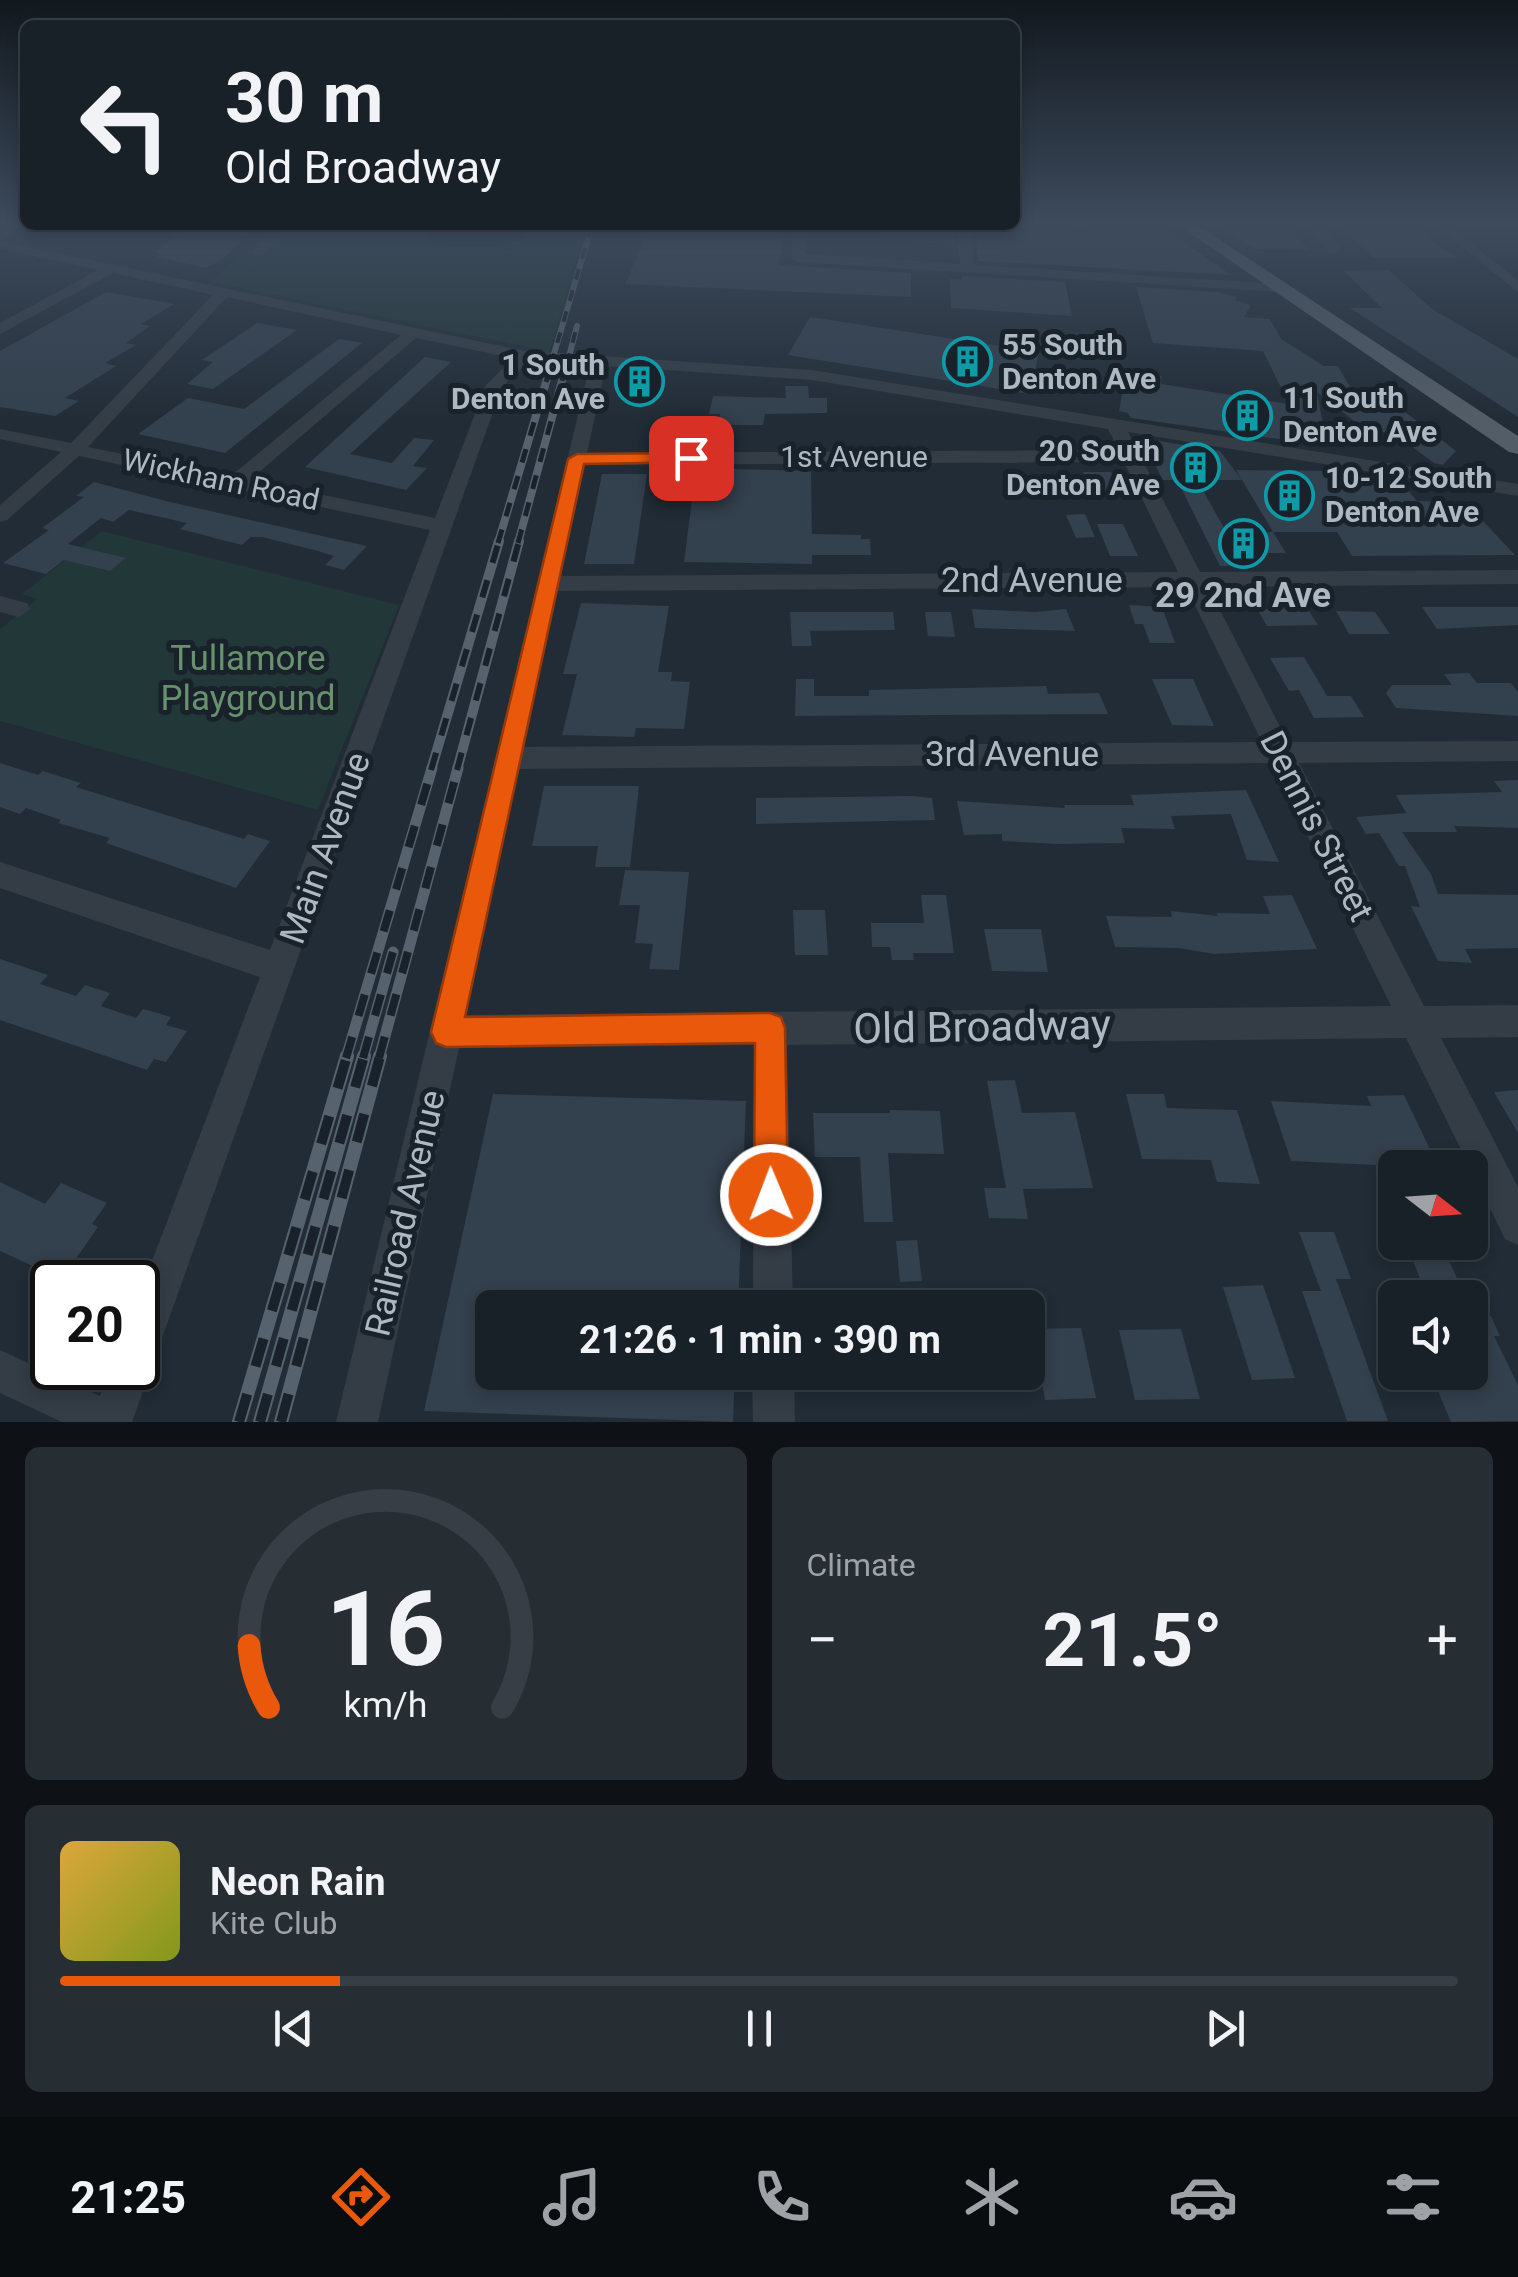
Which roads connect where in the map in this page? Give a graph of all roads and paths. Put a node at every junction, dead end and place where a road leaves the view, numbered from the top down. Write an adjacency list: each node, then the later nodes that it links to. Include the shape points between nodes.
1 (75, 288): 5 (street)
2 (206, 288): 4 (street)
3 (1281, 288): 11 (main road)
4 (224, 292): 6 (street); 12 (street)
5 (0, 329)
6 (415, 331): 7 (street); 15 (street)
7 (525, 356): 8 (street); 18 (street, Main Avenue, via 494,385)
8 (600, 360): 9 (street, via 796,374); 14 (street, Railroad Avenue)
9 (1116, 426): 13 (street, Dennis Street); 16 (street)
10 (0, 434): 12 (street, Wickham Road)
11 (1518, 447)
12 (75, 450): 15 (street, Wickham Road); 17 (street)
13 (1131, 456): 14 (street, 1st Avenue); 20 (street, Dennis Street)
14 (577, 459): 21 (street, Railroad Avenue)
15 (234, 484): 18 (street, Wickham Road)
16 (1518, 490)
17 (0, 516)
18 (443, 526): 26 (street, Main Avenue)
19 (1518, 577): 20 (street, 2nd Avenue)
20 (1193, 579): 21 (street, 2nd Avenue); 23 (street, Dennis Street)
21 (546, 584): 24 (street, Railroad Avenue)
22 (1518, 750): 23 (street, 3rd Avenue)
23 (1280, 752): 24 (street, 3rd Avenue); 28 (street, Dennis Street)
24 (506, 758): 30 (street, Railroad Avenue)
25 (0, 874): 26 (street)
26 (280, 969): 33 (street, Main Avenue)
27 (1518, 1021): 28 (street, Old Broadway)
28 (1415, 1022): 29 (street, Old Broadway); 31 (street, Dennis Street)
29 (770, 1028): 30 (street, Old Broadway); 32 (street)
30 (446, 1032): 38 (street, Railroad Avenue)
31 (1518, 1226)
32 (773, 1290)
33 (160, 1291)
34 (0, 1371): 37 (street)
35 (122, 1390): 37 (street)
36 (774, 1390): 39 (street)
37 (109, 1422)
38 (357, 1422)
39 (774, 1422)

